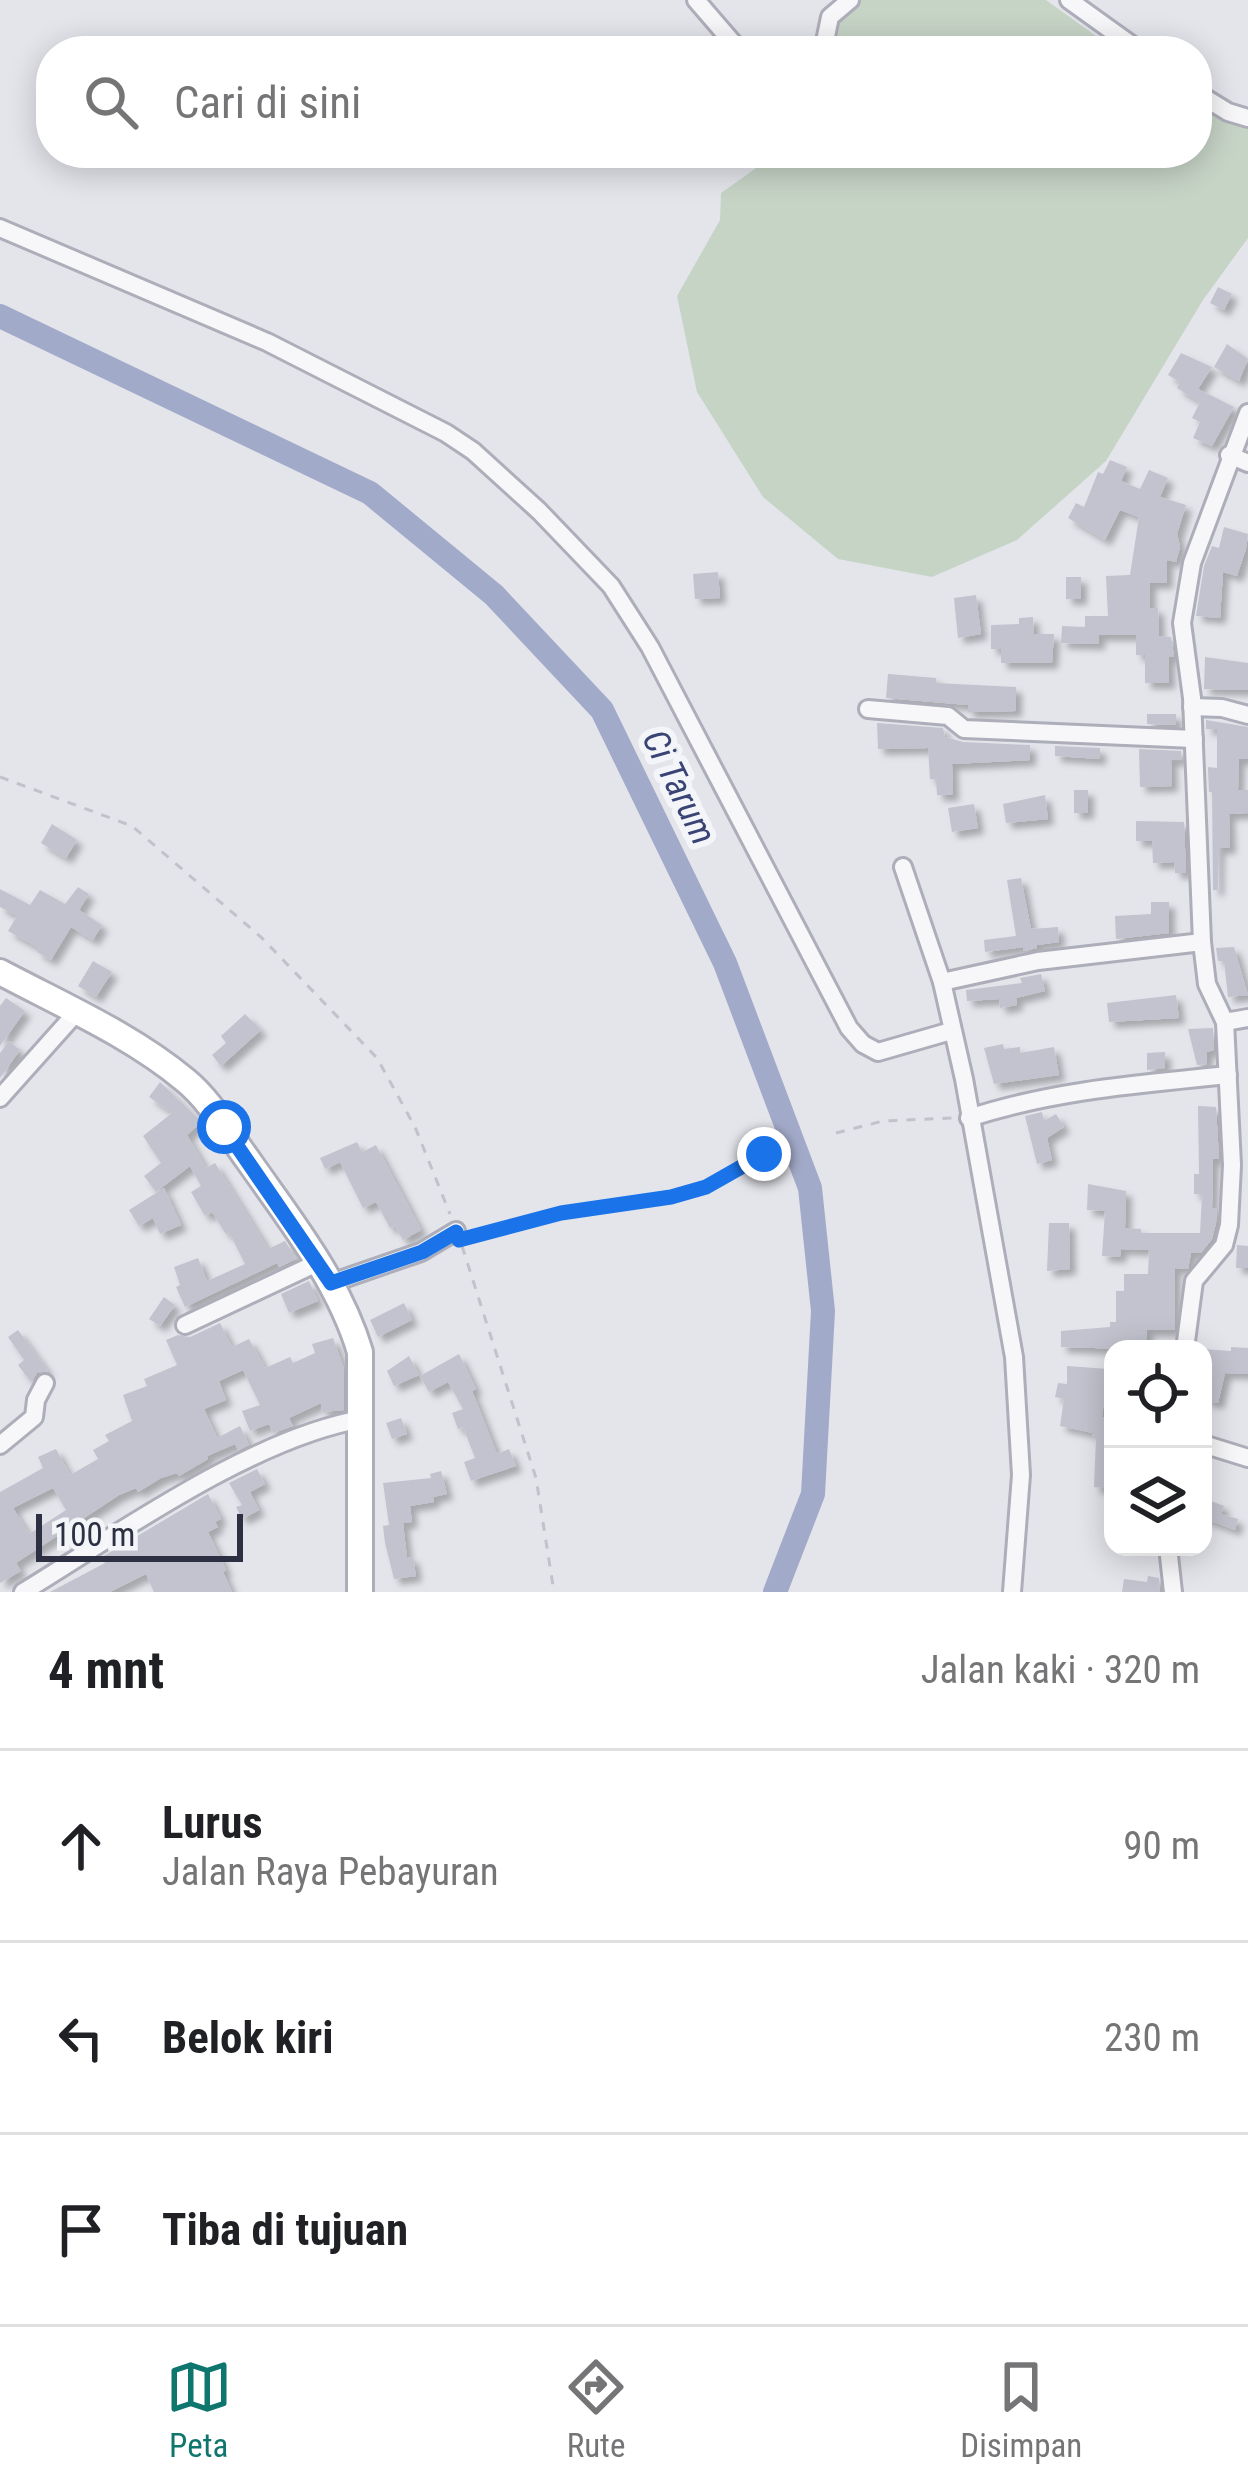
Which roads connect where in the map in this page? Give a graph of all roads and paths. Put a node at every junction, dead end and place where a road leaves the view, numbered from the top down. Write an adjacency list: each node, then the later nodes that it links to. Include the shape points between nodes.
1 (696, 0): 4 (street)
2 (850, 0): 5 (street, via 830,17)
3 (1069, 0): 6 (street)
4 (727, 36)
5 (826, 36)
6 (1119, 36)
7 (1212, 102): 8 (street)
8 (1248, 118)
9 (0, 228): 25 (street, via 267,342 473,452 610,586 650,647 849,1028 878,1052)
10 (1248, 413): 11 (street)
11 (1229, 455): 12 (street); 13 (street, via 1184,595)
12 (1248, 463)
13 (1192, 707): 15 (street); 16 (street)
14 (868, 709): 16 (street, via 948,716 964,729)
15 (1248, 716)
16 (1194, 739): 19 (street)
17 (0, 776): 31 (path, via 132,826 262,938 377,1058 436,1172)
18 (903, 867): 21 (street)
19 (1202, 942): 21 (street, via 1038,961); 24 (street, via 1207,984)
20 (0, 972): 22 (main road)
21 (942, 982): 25 (street)
22 (76, 1013): 27 (street); 32 (main road, via 202,1097)
23 (1248, 1018): 24 (street)
24 (1225, 1022): 26 (street)
25 (951, 1031): 28 (street)
26 (1228, 1075): 28 (street, via 1088,1089); 34 (street, via 1229,1225 1224,1245 1194,1282)
27 (0, 1098)
28 (969, 1118): 29 (path, via 883,1121); 44 (street, via 1017,1385 1021,1488)
29 (836, 1133)
30 (764, 1154): 43 (path, via 671,1197 561,1213 459,1240 536,1478)
31 (456, 1232): 32 (street, via 422,1252)
32 (324, 1273): 33 (street); 36 (main road, via 360,1352)
33 (185, 1324)
34 (1186, 1340)
35 (45, 1383): 37 (street, via 34,1418)
36 (362, 1419): 41 (street, via 280,1444); 42 (main road)
37 (0, 1445)
38 (1212, 1447): 39 (street)
39 (1248, 1458)
40 (1169, 1556): 45 (street)
41 (22, 1592)
42 (360, 1592)
43 (554, 1592)
44 (1012, 1592)
45 (1173, 1592)

